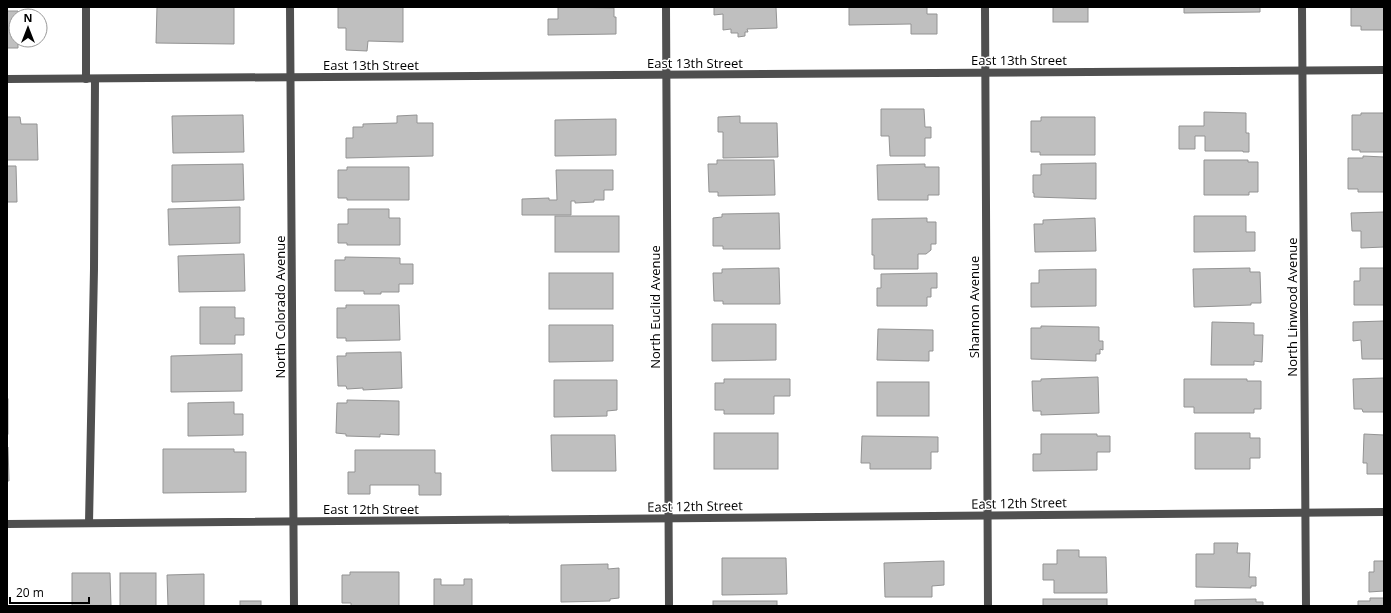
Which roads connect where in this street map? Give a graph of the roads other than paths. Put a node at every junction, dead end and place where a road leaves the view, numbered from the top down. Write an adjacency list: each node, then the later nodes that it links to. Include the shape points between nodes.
1 (86, 7): 12 (street)
2 (290, 7): 10 (street, North Colorado Avenue)
3 (666, 7): 9 (street, North Euclid Avenue)
4 (984, 7): 8 (street, Shannon Avenue)
5 (1302, 7): 6 (street, North Linwood Avenue)
6 (1303, 70): 7 (street, East 13th Street); 8 (street, East 13th Street); 15 (street, North Linwood Avenue)
7 (1384, 70)
8 (985, 72): 9 (street, East 13th Street); 16 (street, Shannon Avenue)
9 (666, 75): 10 (street, East 13th Street); 17 (street, North Euclid Avenue)
10 (291, 77): 13 (street, East 13th Street); 18 (street, North Colorado Avenue)
11 (7, 79): 12 (street, East 13th Street)
12 (86, 79): 13 (street, East 13th Street)
13 (95, 79): 19 (street)
14 (1384, 512): 15 (street, East 12th Street)
15 (1305, 513): 16 (street, East 12th Street); 24 (street, North Linwood Avenue)
16 (988, 516): 17 (street, East 12th Street); 23 (street, Shannon Avenue)
17 (669, 518): 18 (street, East 12th Street); 22 (street, North Euclid Avenue)
18 (293, 522): 19 (street, East 12th Street); 21 (street, North Colorado Avenue)
19 (89, 523): 20 (street, East 12th Street)
20 (7, 524)
21 (294, 606)
22 (669, 606)
23 (988, 606)
24 (1306, 606)

